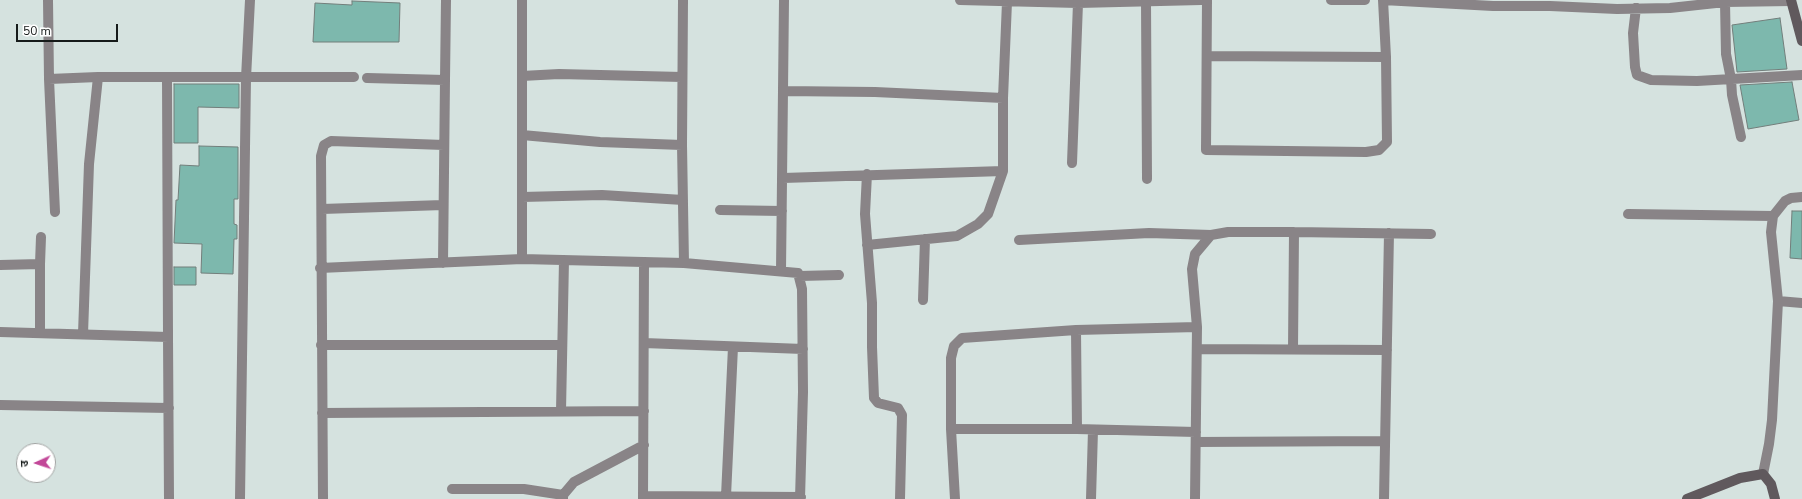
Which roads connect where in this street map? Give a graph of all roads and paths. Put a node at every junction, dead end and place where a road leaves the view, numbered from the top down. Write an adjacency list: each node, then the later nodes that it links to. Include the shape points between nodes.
1 (48, 0): 32 (street)
2 (250, 0): 30 (street)
3 (446, 0): 34 (street)
4 (522, 0): 25 (street)
5 (684, 0): 29 (street)
6 (784, 0): 35 (street)
7 (960, 0): 17 (street)
8 (1201, 0): 15 (street)
9 (1207, 0): 22 (street)
10 (1332, 0): 11 (street)
11 (1365, 0)
12 (1383, 0): 20 (street, via 1493,6); 23 (street)
13 (1037, 1): 17 (street); 19 (street)
14 (1124, 1): 15 (street); 19 (street)
15 (1146, 1): 45 (street)
16 (1791, 1): 18 (street); 21 (street)
17 (1007, 2): 36 (street)
18 (1725, 2): 20 (street, via 1670,8); 33 (street, via 1726,54)
19 (1078, 3): 41 (street)
20 (1636, 8): 33 (street, via 1633,33 1637,75 1651,80)
21 (1802, 41)
22 (1207, 56): 23 (street); 23 (street, via 1206,150 1366,152 1379,150 1387,142)
23 (1386, 57)
24 (1802, 75): 33 (street)
25 (522, 76): 29 (street, via 559,74); 37 (street)
26 (98, 77): 27 (street); 32 (street); 82 (street, via 89,164)
27 (167, 77): 30 (street); 83 (street)
28 (354, 77): 30 (street)
29 (682, 77): 40 (street)
30 (246, 78): 110 (street)
31 (367, 78): 34 (street)
32 (49, 79): 53 (street)
33 (1731, 79): 38 (street)
34 (445, 80): 39 (street)
35 (783, 91): 36 (street); 44 (street)
36 (1003, 98): 42 (street)
37 (522, 135): 40 (street, via 600,142); 46 (street)
38 (1740, 137)
39 (444, 145): 49 (street); 50 (street, via 331,141 324,145 321,156)
40 (682, 145): 48 (street)
41 (1072, 163)
42 (1003, 171): 43 (street); 61 (street, via 988,214 978,224 957,236)
43 (867, 174): 44 (street); 63 (street)
44 (783, 178): 52 (street)
45 (1147, 179)
46 (522, 197): 48 (street, via 602,195); 64 (street)
47 (1802, 197): 55 (street, via 1785,200)
48 (683, 200): 68 (street)
49 (444, 205): 50 (street); 67 (street)
50 (322, 209): 71 (street)
51 (720, 210): 52 (street)
52 (782, 211): 72 (street)
53 (55, 212)
54 (1628, 214): 55 (street)
55 (1773, 216): 76 (street, via 1771,232)
56 (1294, 232): 57 (street); 59 (street, via 1228,232); 90 (street)
57 (1389, 233): 58 (street); 91 (street)
58 (1431, 234)
59 (1211, 235): 62 (street, via 1150,233); 78 (street, via 1195,254 1192,269)
60 (41, 237): 69 (street)
61 (925, 239): 63 (street); 75 (street)
62 (1019, 240)
63 (867, 245): 112 (street, via 872,303 874,398 878,403 898,408 902,415)
64 (522, 260): 65 (street); 67 (street)
65 (564, 260): 66 (street); 85 (street)
66 (644, 262): 68 (street); 84 (street)
67 (443, 263): 71 (street)
68 (684, 263): 72 (street)
69 (40, 264): 70 (street); 81 (street)
70 (0, 265)
71 (320, 268): 86 (street)
72 (781, 271): 74 (street, via 796,272)
73 (839, 275): 74 (street)
74 (800, 276): 88 (street)
75 (923, 300)
76 (1778, 301): 77 (street); 103 (street, via 1772,420)
77 (1802, 303)
78 (1197, 327): 79 (street); 89 (street)
79 (1076, 330): 97 (street, via 962,338 954,346 951,358); 98 (street)
80 (0, 332): 81 (street)
81 (40, 332): 82 (street)
82 (83, 334): 83 (street)
83 (168, 337): 93 (street)
84 (644, 343): 87 (street); 95 (street)
85 (562, 345): 86 (street); 94 (street)
86 (321, 346): 96 (street)
87 (733, 347): 88 (street); 105 (street)
88 (802, 349): 108 (street)
89 (1197, 349): 90 (street); 100 (street)
90 (1293, 349): 91 (street)
91 (1387, 350): 101 (street)
92 (0, 405): 93 (street)
93 (169, 408): 109 (street)
94 (561, 411): 95 (street); 96 (street)
95 (644, 411): 102 (street)
96 (322, 413): 111 (street)
97 (951, 429): 98 (street); 113 (street)
98 (1076, 429): 99 (street)
99 (1093, 430): 100 (street); 114 (street)
100 (1196, 437): 101 (street); 115 (street)
101 (1385, 441): 116 (street)
102 (644, 445): 106 (street, via 574,482); 107 (street)
103 (1763, 474): 117 (street, via 1740,478); 118 (street)
104 (452, 489): 106 (street, via 524,489)
105 (726, 496): 107 (street); 108 (street)
106 (563, 497)
107 (643, 498)
108 (800, 498)
109 (169, 499)
110 (240, 499)
111 (323, 499)
112 (900, 499)
113 (955, 499)
114 (1091, 499)
115 (1195, 499)
116 (1384, 499)
117 (1687, 499)
118 (1775, 499)

